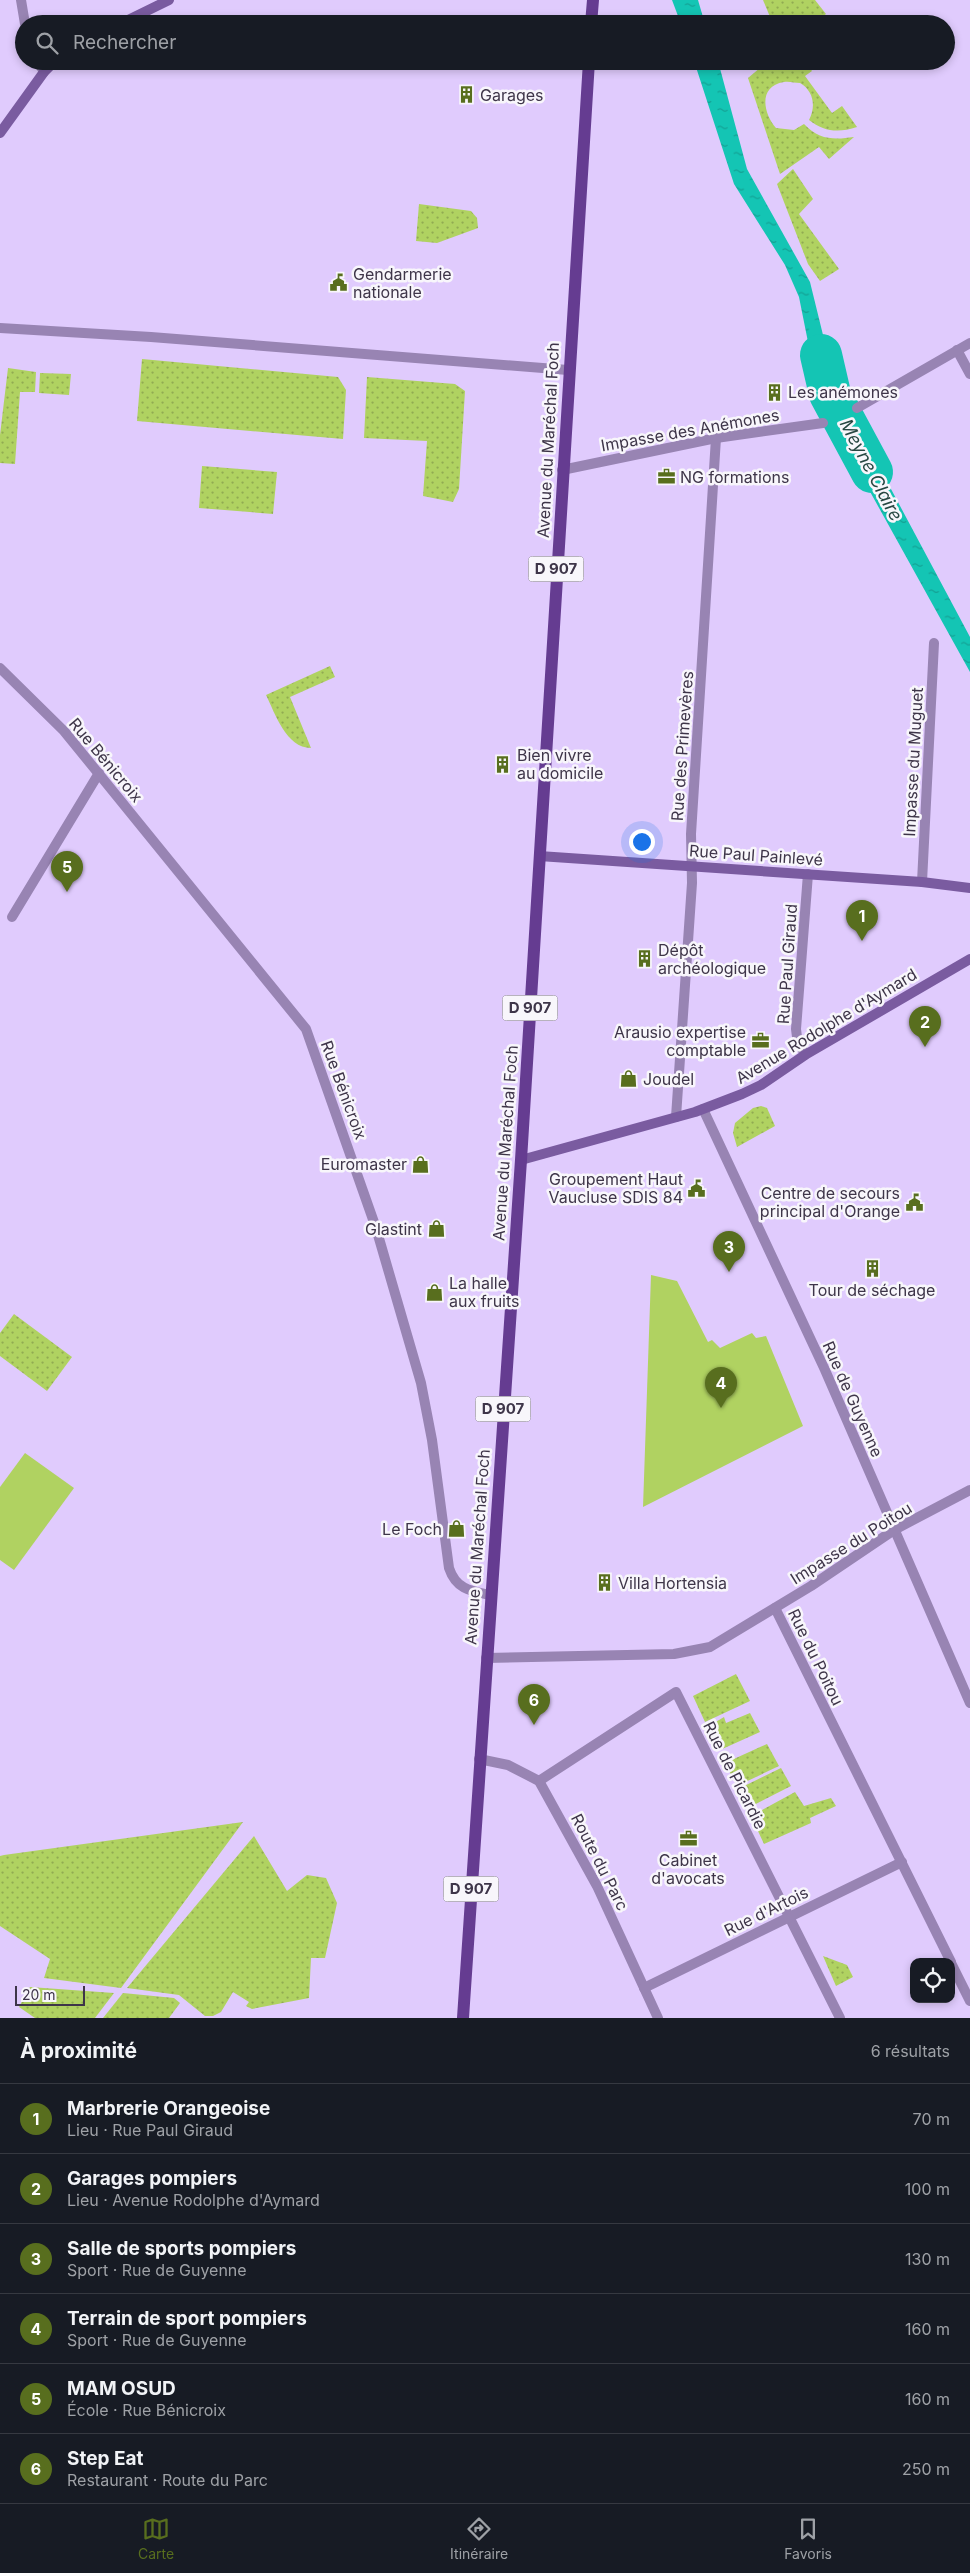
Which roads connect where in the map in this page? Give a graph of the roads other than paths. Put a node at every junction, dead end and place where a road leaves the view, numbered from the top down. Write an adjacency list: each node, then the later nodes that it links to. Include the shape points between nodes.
1 (21, 0): 4 (street)
2 (169, 0): 5 (street)
3 (593, 0): 6 (main road)
4 (24, 15)
5 (138, 15)
6 (592, 15)
7 (587, 70): 13 (main road, Avenue du Maréchal Foch / D 907)
8 (44, 72): 9 (street)
9 (0, 133)
10 (0, 328): 13 (street)
11 (970, 343): 12 (street)
12 (957, 350): 14 (street); 15 (street)
13 (568, 370): 18 (main road, Avenue du Maréchal Foch / D 907)
14 (970, 374)
15 (857, 408)
16 (823, 423): 17 (street, Impasse des Anémones)
17 (716, 438): 18 (street, Impasse des Anémones); 23 (street, Rue des Primevères, via 691,834)
18 (562, 470): 22 (main road, Avenue du Maréchal Foch / D 907)
19 (934, 643): 25 (street, Impasse du Muguet)
20 (0, 668): 21 (street, Rue Bénicroix, via 64,731)
21 (99, 774): 27 (street); 35 (street, Rue Bénicroix, via 306,1029 376,1228 421,1383 432,1440 448,1568 462,1589)
22 (539, 856): 23 (street, Rue Paul Painlevé); 32 (main road, Avenue du Maréchal Foch / D 907)
23 (692, 866): 24 (street, Rue Paul Painlevé); 31 (street, Rue des Primevères)
24 (808, 874): 25 (street, Rue Paul Painlevé); 29 (street, Rue Paul Giraud, via 796,1029)
25 (922, 882): 26 (street, Rue Paul Painlevé)
26 (970, 888)
27 (12, 917)
28 (970, 959): 29 (street, Avenue Rodolphe d'Aymard)
29 (805, 1055): 30 (street, Avenue Rodolphe d'Aymard, via 761,1085)
30 (704, 1109): 31 (street, Avenue Rodolphe d'Aymard); 34 (street, Rue de Guyenne, via 825,1370)
31 (676, 1117): 32 (street, Avenue Rodolphe d'Aymard)
32 (521, 1160): 35 (main road, Avenue du Maréchal Foch / D 907)
33 (970, 1490): 34 (street, Impasse du Poitou)
34 (894, 1530): 36 (street, Impasse du Poitou); 38 (street, Rue de Guyenne)
35 (490, 1595): 37 (main road, Avenue du Maréchal Foch / D 907)
36 (775, 1608): 37 (street, Rue du Poitou, via 710,1647 674,1654); 41 (street, Rue du Poitou)
37 (486, 1658): 39 (main road, Avenue du Maréchal Foch / D 907)
38 (970, 1703)
39 (479, 1759): 40 (street, via 508,1765); 47 (main road, Avenue du Maréchal Foch / D 907)
40 (539, 1781): 42 (street, Rue de Picardie, via 676,1692); 45 (street, Route du Parc, via 598,1886)
41 (902, 1862): 42 (street, Rue d'Artois); 43 (street, Rue du Poitou)
42 (790, 1916): 45 (street, Rue d'Artois); 49 (street, Rue de Picardie)
43 (949, 1958)
44 (955, 1970): 46 (street, Rue du Poitou)
45 (644, 1988): 48 (street, Route du Parc)
46 (970, 2001)
47 (463, 2018)
48 (658, 2018)
49 (840, 2018)

